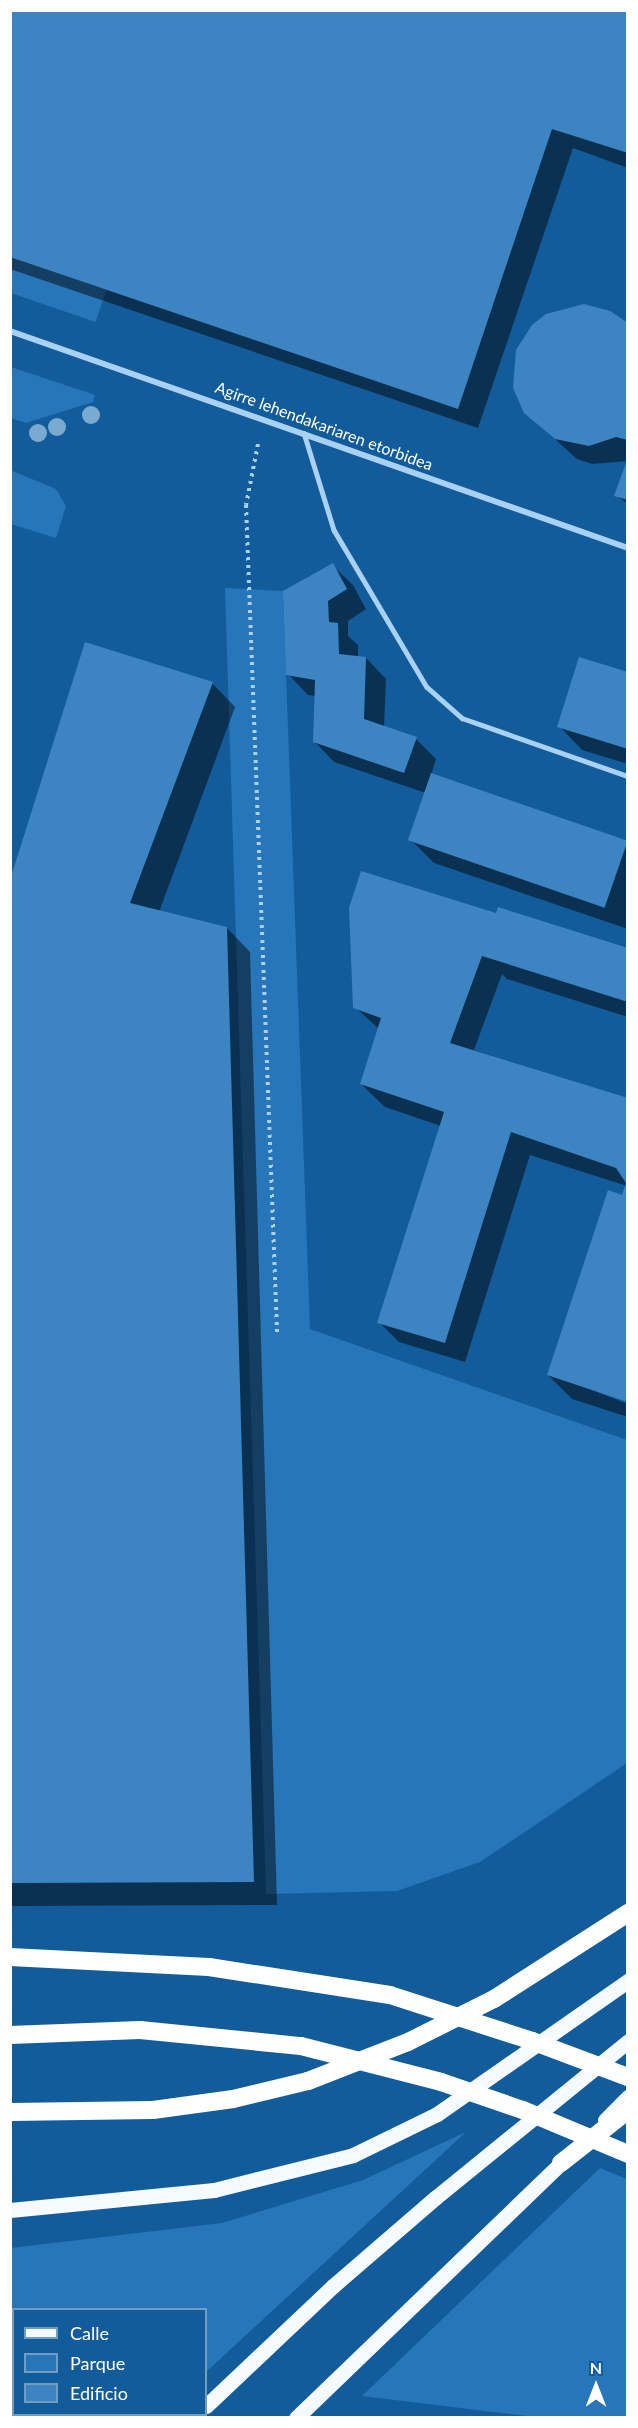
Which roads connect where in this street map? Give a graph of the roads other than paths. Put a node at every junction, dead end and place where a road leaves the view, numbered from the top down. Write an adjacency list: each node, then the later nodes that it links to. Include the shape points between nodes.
1 (10, 331): 2 (street, Agirre lehendakariaren etorbidea)
2 (304, 433): 3 (street, Agirre lehendakariaren etorbidea); 4 (lane, via 334,530 427,687 462,718)
3 (627, 548)
4 (627, 776)
5 (627, 1913): 13 (highway, via 494,1999 408,2042 308,2081 233,2099 153,2110)
6 (10, 1957): 10 (highway, bridge, via 209,1967 390,1995)
7 (627, 1981): 16 (main road, via 437,2114 353,2155 214,2190)
8 (10, 2035): 14 (highway, bridge, via 140,2030 301,2046 441,2082 523,2110)
9 (627, 2041): 17 (main road, via 400,2227)
10 (627, 2077)
11 (627, 2097): 15 (main road)
12 (627, 2110): 15 (highway)
13 (10, 2112)
14 (627, 2154)
15 (561, 2163): 20 (main road)
16 (10, 2210)
17 (207, 2405)
18 (66, 2416): 19 (highway)
19 (86, 2418)
20 (296, 2418)

